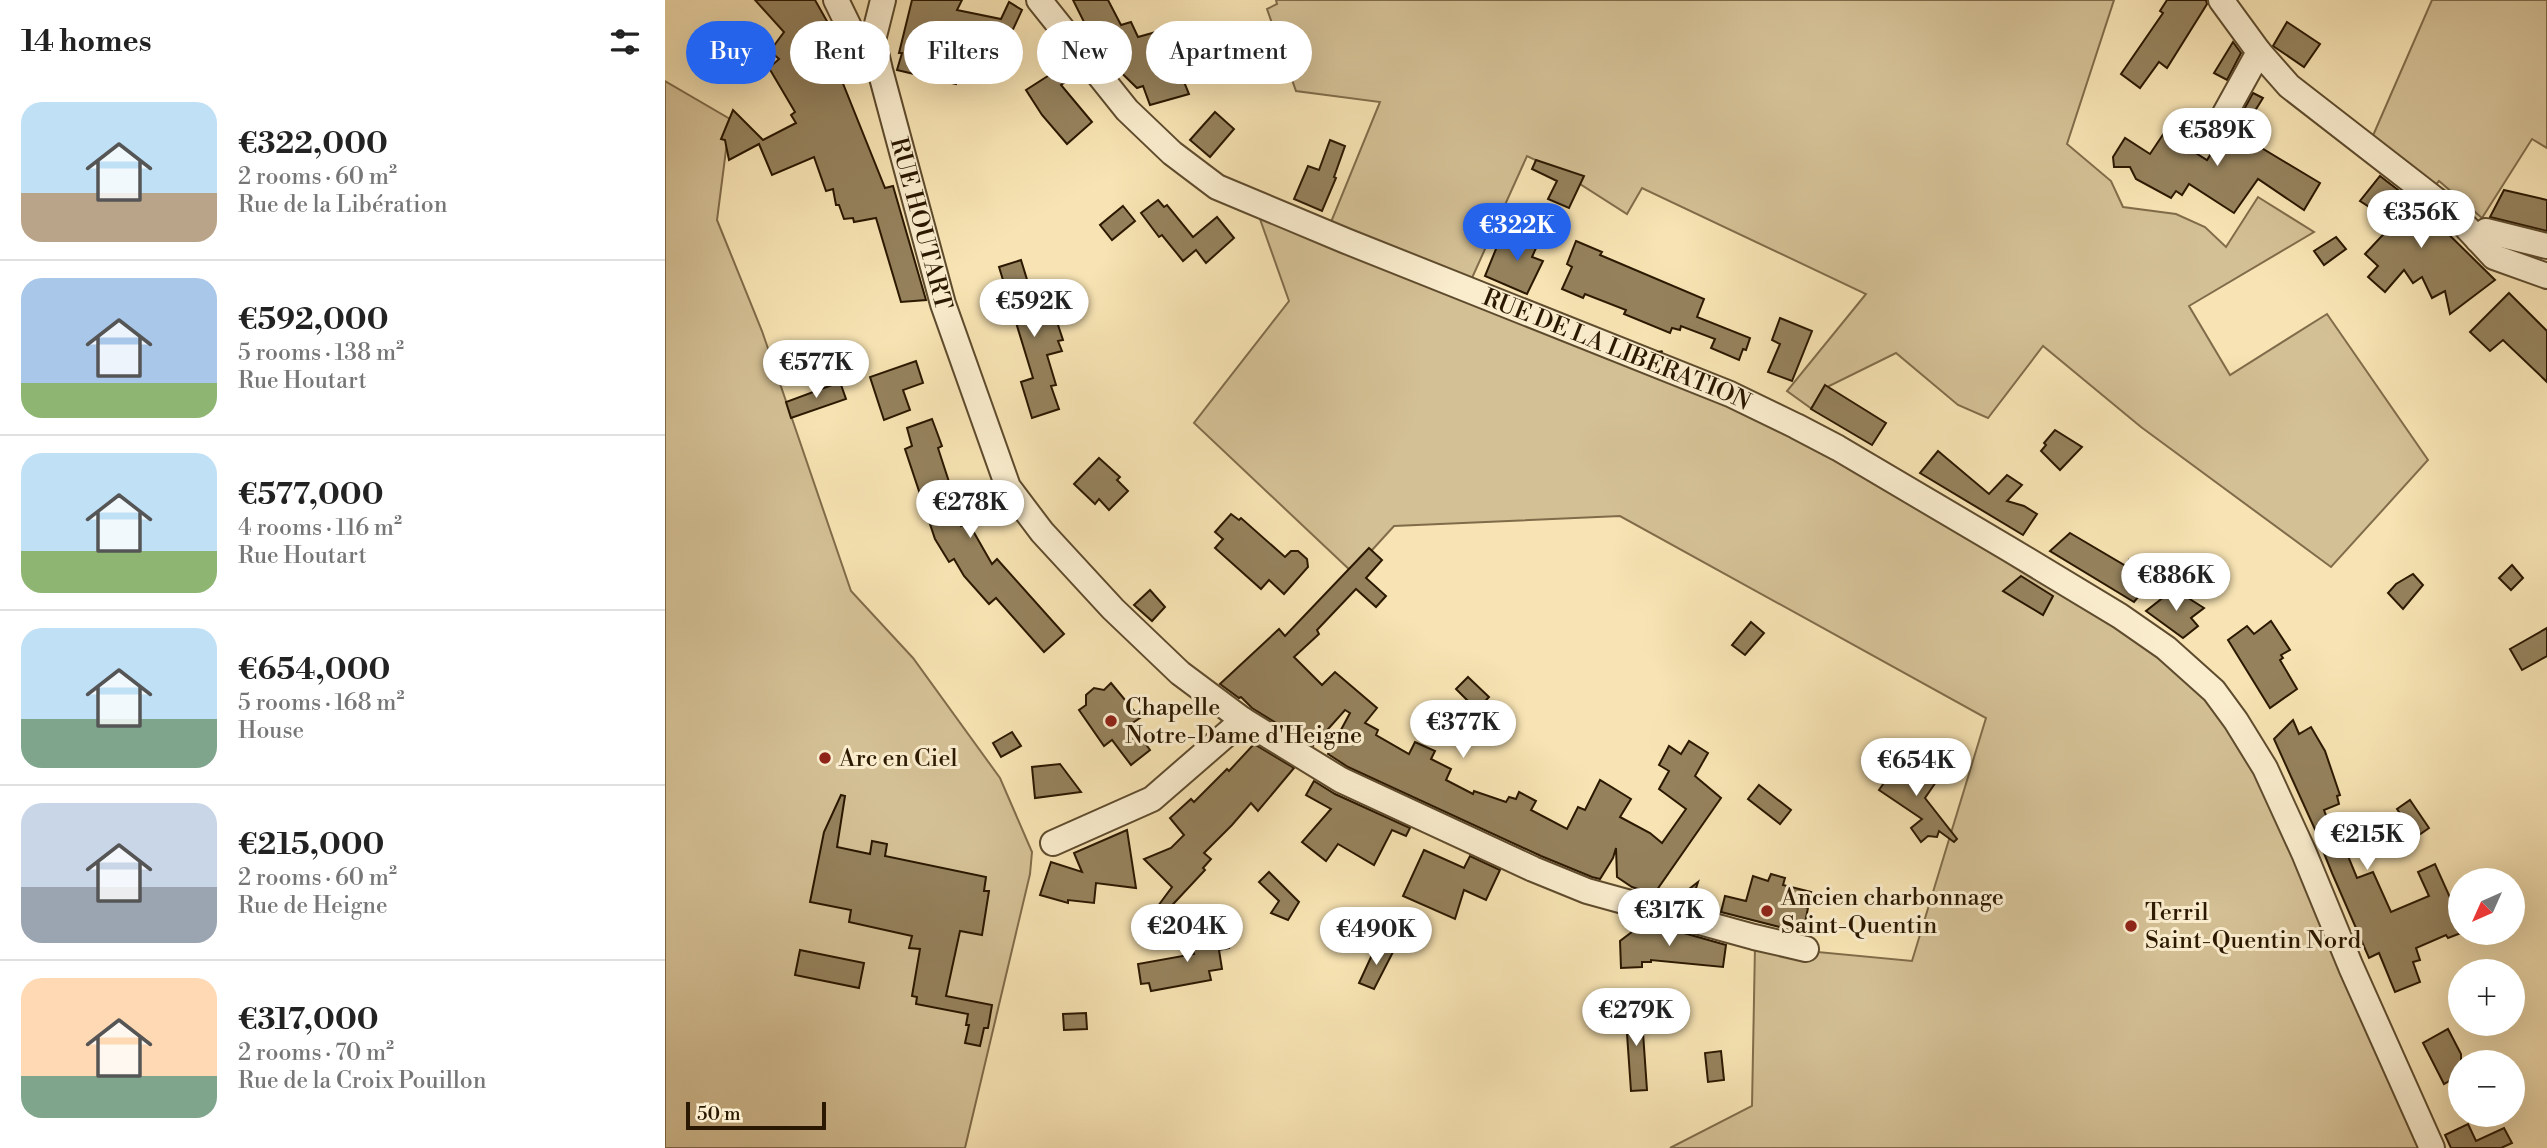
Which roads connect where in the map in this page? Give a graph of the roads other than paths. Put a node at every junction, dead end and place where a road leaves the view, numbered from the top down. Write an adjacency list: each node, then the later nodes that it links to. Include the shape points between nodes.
1 (836, 0): 5 (street)
2 (883, 0): 6 (street, RUE HOUTART)
3 (1039, 0): 16 (street, RUE DE LA LIBÉRATION, via 1127,110 1217,187 1730,394 1796,426 2120,616 2166,648 2214,691 2265,768)
4 (2221, 0): 7 (street)
5 (846, 21)
6 (878, 21)
7 (2259, 52): 9 (street); 10 (street, via 2289,86 2454,214)
8 (884, 84): 13 (street, RUE HOUTART, via 943,304 1008,487 1042,532 1113,609 1180,673)
9 (2212, 137)
10 (2478, 240): 11 (street, via 2486,231); 12 (street, via 2494,257)
11 (2547, 246)
12 (2547, 276)
13 (1243, 720): 14 (street, via 1151,799); 15 (street, RUE HOUTART, via 1341,780 1587,891)
14 (1053, 843)
15 (1806, 948)
16 (2432, 1148)

